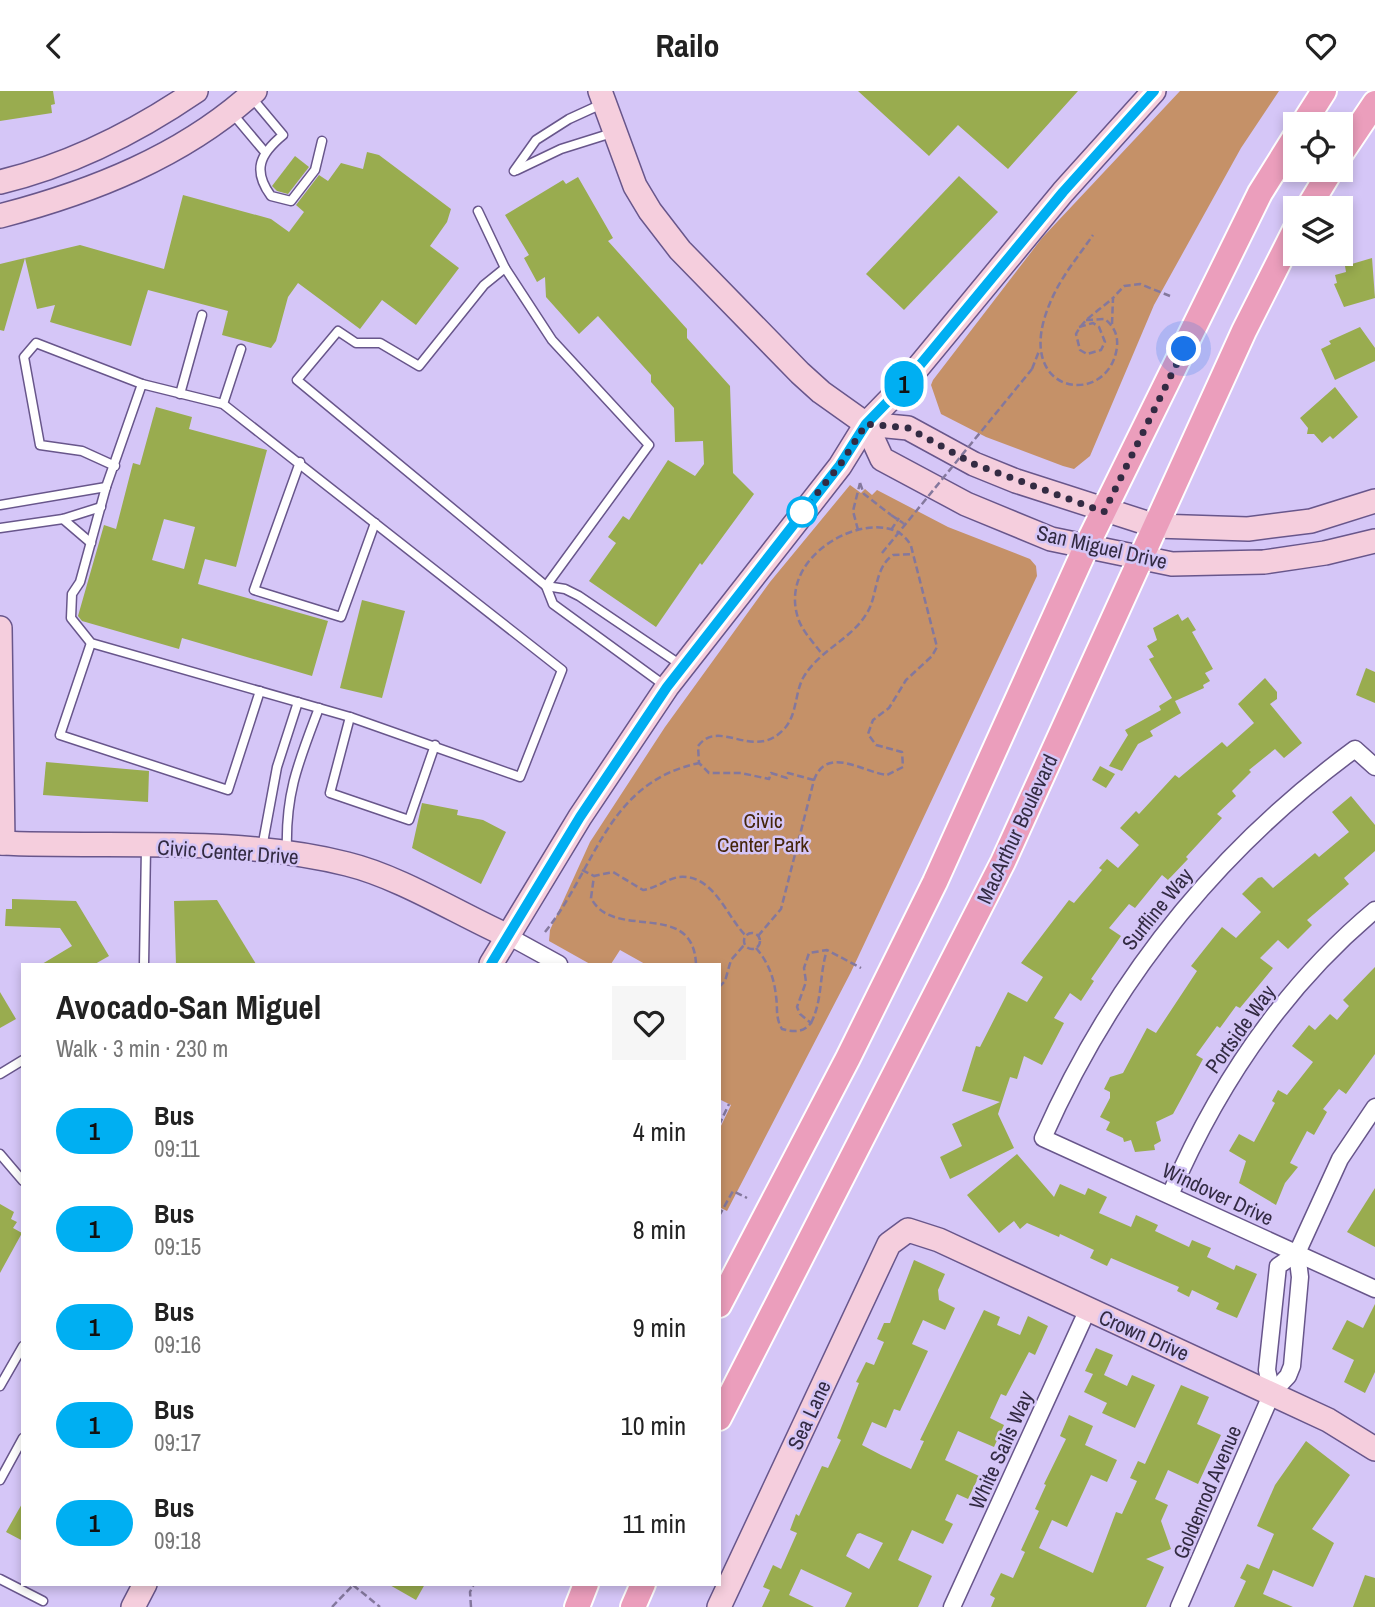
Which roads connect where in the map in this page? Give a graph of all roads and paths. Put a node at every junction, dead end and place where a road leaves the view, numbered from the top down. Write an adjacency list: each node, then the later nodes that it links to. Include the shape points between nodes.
1 (196, 91): 14 (street, via 111,142 44,170)
2 (1154, 91): 31 (street)
3 (1324, 91): 8 (main road)
4 (252, 93): 7 (street); 12 (lane, via 283,135)
5 (602, 97): 9 (street, San Miguel Drive); 9 (lane, via 536,140 514,171 561,149)
6 (1375, 103): 10 (main road)
7 (231, 111): 12 (lane); 16 (street, via 178,148 93,188)
8 (1311, 112)
9 (615, 132): 31 (street, San Miguel Drive, via 635,186 680,250 807,379)
10 (1353, 136)
11 (322, 141): 12 (lane, via 315,170 291,201 271,196 262,184)
12 (264, 151)
13 (1283, 156): 38 (main road, via 1260,193)
14 (0, 181)
15 (478, 211): 19 (lane)
16 (0, 216)
17 (1093, 235): 27 (path, via 1049,304)
18 (1283, 254): 43 (main road, MacArthur Boulevard)
19 (505, 268): 53 (lane, via 552,340 649,445); 53 (lane, via 484,285 419,366 380,344 356,344 338,331 297,380)
20 (1170, 296): 21 (path, via 1140,283 1124,286)
21 (1113, 298): 23 (path); 24 (path)
22 (202, 315): 29 (lane)
23 (1086, 320): 24 (path, via 1105,319); 25 (path)
24 (1112, 325): 27 (path, via 1116,352 1108,369 1087,384 1063,383 1052,376 1044,369)
25 (1079, 327): 25 (path, via 1080,351 1101,350 1105,342 1100,327 1093,323)
26 (241, 349): 30 (lane)
27 (1039, 351): 42 (path, bridge, via 1032,369)
28 (142, 384): 29 (lane); 33 (lane); 33 (lane, via 36,343 24,357 40,445 82,450)
29 (180, 394): 30 (lane)
30 (223, 404): 32 (lane)
31 (866, 424): 38 (street, San Miguel Drive, via 908,428 974,464); 49 (street, San Miguel Drive, via 882,459 966,504 1045,537); 57 (street, via 840,465)
32 (300, 462): 41 (lane); 41 (lane, via 254,590 341,617)
33 (115, 465): 34 (lane)
34 (106, 487): 36 (lane); 37 (lane)
35 (1375, 501): 43 (street, San Miguel Drive, via 1311,521 1248,529)
36 (0, 505)
37 (101, 507): 40 (lane); 48 (lane)
38 (1104, 512): 43 (street, San Miguel Drive); 49 (main road)
39 (899, 518): 46 (path)
40 (62, 519): 44 (lane); 48 (lane)
41 (375, 523): 63 (lane, via 562,670 520,777)
42 (903, 524): 45 (path, bridge, via 864,494 860,483 853,511); 50 (path, bridge)
43 (1156, 526): 52 (main road, MacArthur Boulevard)
44 (0, 528)
45 (858, 530): 46 (path); 56 (path, via 824,545 807,561 798,579 797,616)
46 (891, 530): 51 (path, via 908,539)
47 (1375, 541): 52 (street, San Miguel Drive, via 1264,562 1172,564)
48 (91, 543): 55 (lane, via 72,594 71,618)
49 (1086, 547): 52 (street, San Miguel Drive); 102 (main road, via 935,881)
50 (882, 553)
51 (914, 556): 56 (path, via 900,553 888,559 869,611 857,627); 66 (path, via 936,651 914,671 869,729 876,745 902,752 903,767 887,775 831,762)
52 (1140, 558): 107 (main road, MacArthur Boulevard, via 1003,862)
53 (546, 586): 57 (lane, via 572,592); 58 (lane, via 553,604)
54 (0, 628): 67 (street)
55 (91, 643): 59 (lane); 59 (lane, via 60,735 228,790)
56 (822, 654): 64 (path, via 804,677 791,718 780,733 750,743 709,736 698,746)
57 (683, 666): 58 (street)
58 (667, 687): 75 (street)
59 (260, 691): 60 (lane)
60 (298, 702): 61 (lane); 69 (lane, via 277,767)
61 (319, 708): 62 (lane); 70 (lane, via 290,785 285,815)
62 (349, 717): 63 (lane); 63 (lane, via 330,793 409,820)
63 (435, 745)
64 (699, 763): 66 (path, via 714,775 741,773 769,779 771,773 787,778 788,773); 71 (path, via 660,776 633,794)
65 (1375, 768): 93 (street, Surfline Way, via 1355,749 1249,836 1157,939 1100,1024)
66 (814, 780): 77 (path, via 781,909)
67 (1, 843): 68 (street, Civic Center Drive)
68 (146, 846): 69 (street, Civic Center Drive); 81 (lane)
69 (261, 850): 70 (street, Civic Center Drive)
70 (287, 854): 75 (street, Civic Center Drive, via 348,864)
71 (582, 870): 72 (path); 74 (path)
72 (594, 876): 76 (path, via 613,872 643,890 677,878 696,879 714,893); 84 (path, via 591,898 604,915 659,923 679,931 693,947)
73 (1375, 910): 96 (street, Portside Way, via 1310,973 1262,1031 1201,1127)
74 (544, 932)
75 (508, 936): 82 (street); 83 (street, Civic Center Drive)
76 (746, 936): 77 (path); 78 (path)
77 (758, 936): 79 (path)
78 (745, 944): 79 (path); 86 (path)
79 (756, 948): 87 (path, via 768,963 782,1029 793,1032)
80 (827, 950): 85 (path); 87 (path, via 821,999); 87 (path, via 813,951 805,961 806,982 797,1007)
81 (144, 963)
82 (492, 963)
83 (557, 963)
84 (696, 963)
85 (861, 968)
86 (721, 986)
87 (811, 1023)
88 (21, 1061): 89 (lane)
89 (0, 1074)
90 (729, 1104): 92 (path)
91 (1375, 1107): 100 (street, Goldenrod Avenue, via 1340,1159)
92 (721, 1121)
93 (1043, 1138): 96 (street, Windover Drive)
94 (0, 1154): 95 (lane)
95 (21, 1179)
96 (1170, 1195): 100 (street, Windover Drive)
97 (747, 1198): 98 (path, via 733,1191)
98 (721, 1212)
99 (908, 1230): 103 (street, Crown Drive); 125 (street, Sea Lane, via 889,1244)
100 (1297, 1254): 101 (street, Windover Drive); 106 (street, Goldenrod Avenue, via 1300,1277 1293,1366); 106 (street, Goldenrod Avenue, via 1278,1266 1267,1370)
101 (1375, 1289)
102 (721, 1301)
103 (1088, 1309): 106 (street, Crown Drive); 126 (street, White Sails Way)
104 (19, 1360): 105 (lane)
105 (0, 1386)
106 (1272, 1393): 109 (street, Crown Drive); 127 (street, Goldenrod Avenue)
107 (721, 1414)
108 (21, 1442): 110 (lane)
109 (1375, 1449)
110 (0, 1480)
111 (0, 1579): 118 (lane)
112 (144, 1586): 119 (street)
113 (352, 1586): 120 (path)
114 (354, 1586): 121 (path)
115 (473, 1586): 122 (path)
116 (585, 1586): 123 (main road)
117 (642, 1586): 124 (main road)
118 (43, 1601)
119 (133, 1607)
120 (332, 1607)
121 (380, 1607)
122 (471, 1607)
123 (577, 1607)
124 (634, 1607)
125 (719, 1607)
126 (952, 1607)
127 (1179, 1607)

